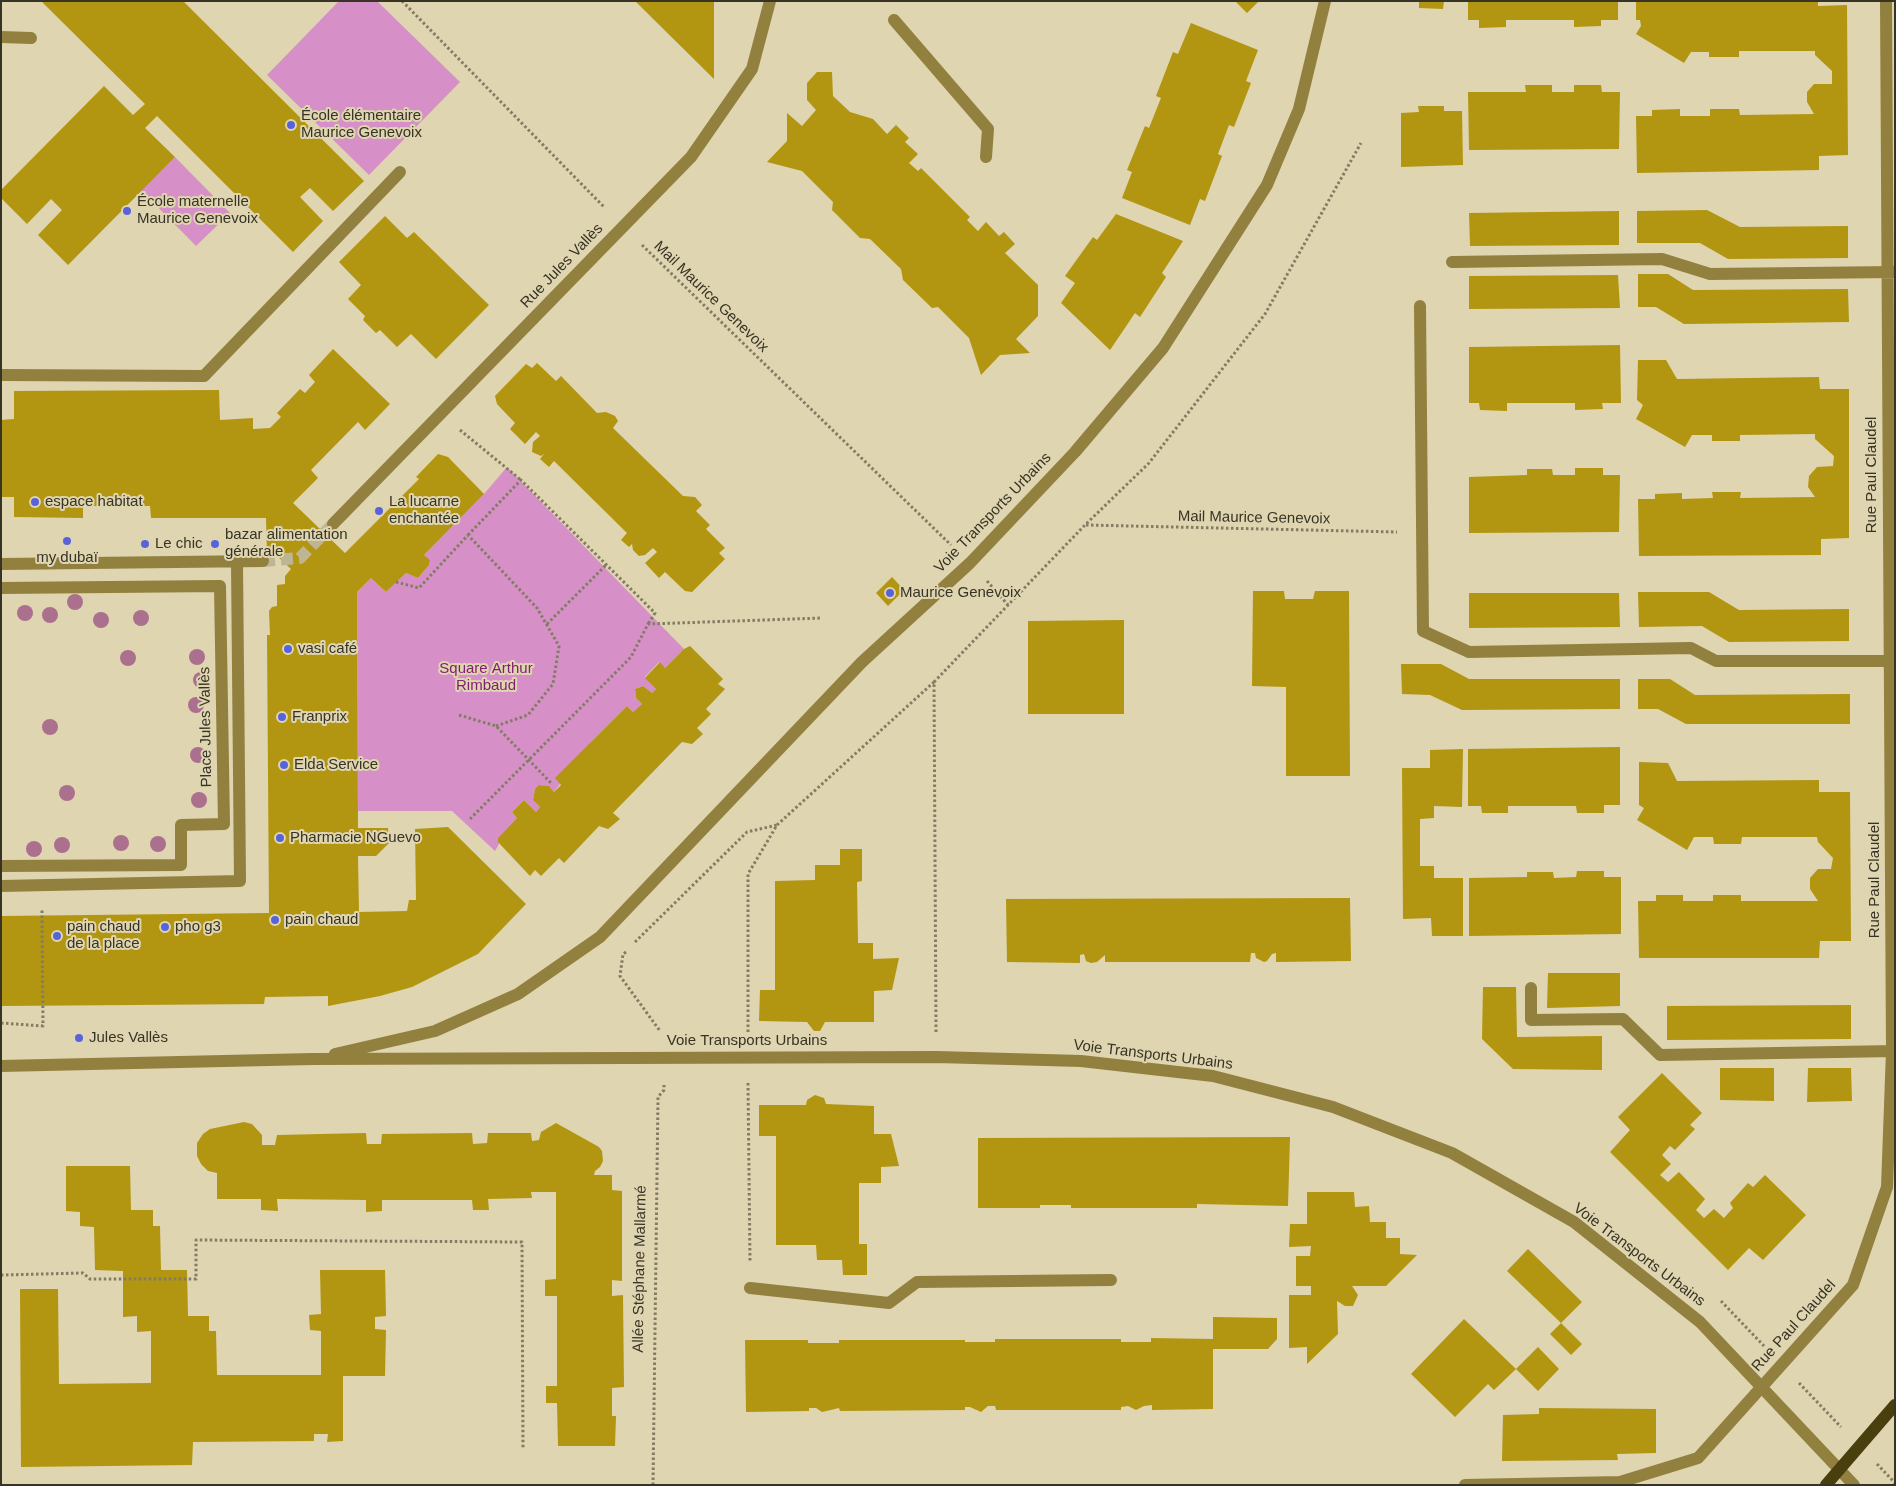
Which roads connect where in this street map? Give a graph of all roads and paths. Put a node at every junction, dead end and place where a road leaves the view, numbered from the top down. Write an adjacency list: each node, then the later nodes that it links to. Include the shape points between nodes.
1 (402, 1): 12 (path, Mail Maurice Genevoix)
2 (770, 1): 12 (street, Rue Jules Vallès, via 752,69 691,157)
3 (1325, 1): 26 (street, Voie Transports Urbains, via 1299,109 1262,194 1163,348 1075,452)
4 (1886, 1): 8 (street, Rue Paul Claudel)
5 (894, 20): 10 (street, via 988,129)
6 (1, 37): 7 (street)
7 (30, 38)
8 (1890, 44): 14 (street, Rue Paul Claudel)
9 (1361, 143): 21 (path, via 1265,314 1149,463)
10 (986, 157)
11 (400, 172): 16 (street, via 204,376)
12 (623, 226): 18 (street, Rue Jules Vallès); 26 (path, Mail Maurice Genevoix)
13 (1452, 262): 14 (street, via 1662,259 1710,274)
14 (1891, 272): 17 (street, Rue Paul Claudel)
15 (1420, 306): 22 (street)
16 (1, 375)
17 (1892, 378): 35 (street, Rue Paul Claudel)
18 (440, 414): 19 (path); 20 (street, Rue Jules Vallès)
19 (521, 480): 23 (path); 28 (path)
20 (333, 524)
21 (1085, 526): 22 (path, Mail Maurice Genevoix); 31 (path)
22 (1422, 532): 36 (street, via 1423,631 1470,652 1691,648 1716,661)
23 (468, 536): 29 (path, via 419,588); 33 (path, via 537,608)
24 (263, 561): 25 (street)
25 (237, 563): 27 (street); 45 (street, via 240,881)
26 (970, 563): 31 (path, Mail Maurice Genevoix); 53 (street, Voie Transports Urbains, via 862,662 600,938 518,994 435,1031)
27 (1, 564)
28 (606, 565): 33 (path); 34 (path, via 655,613)
29 (396, 582)
30 (1, 588): 44 (street, Place Jules Vallès, via 220,586 224,824 181,825 181,865)
31 (1008, 605): 37 (path)
32 (822, 618): 34 (path)
33 (547, 624): 39 (path, via 559,646 553,684 528,715)
34 (648, 624): 40 (path, via 631,657)
35 (1892, 636): 36 (street, Rue Paul Claudel)
36 (1890, 661): 50 (street, Rue Paul Claudel)
37 (934, 682): 43 (path); 52 (path)
38 (459, 714): 39 (path)
39 (496, 726): 40 (path)
40 (528, 761): 41 (path); 42 (path)
41 (552, 784)
42 (470, 819)
43 (777, 825): 48 (path, via 748,874); 51 (path, Allée Stéphane Mallarmé, via 747,832 623,954 620,976 666,1038)
44 (1, 866)
45 (48, 885): 46 (street); 49 (path, via 40,916 43,1026)
46 (1, 886)
47 (1531, 988): 50 (street, via 1531,1020 1623,1019 1660,1055)
48 (748, 1021)
49 (1, 1023)
50 (1894, 1051): 68 (street, Rue Paul Claudel, via 1886,1186 1853,1285 1698,1458 1620,1482)
51 (665, 1057): 52 (street, Voie Transports Urbains); 53 (street, Voie Transports Urbains); 67 (path, Allée Stéphane Mallarmé, via 664,1090 658,1097)
52 (937, 1057): 70 (street, Voie Transports Urbains, via 1081,1061 1213,1076 1333,1107 1452,1153 1574,1222 1700,1322)
53 (313, 1059): 54 (street, Voie Transports Urbains)
54 (1, 1066)
55 (748, 1099): 58 (path)
56 (1, 1274): 64 (path, via 83,1273 90,1279 196,1279 196,1240 522,1242)
57 (1111, 1280): 58 (street, via 916,1282 889,1303)
58 (750, 1288)
59 (1721, 1301): 60 (path)
60 (1768, 1350)
61 (1794, 1378): 63 (path)
62 (1895, 1405): 69 (main road)
63 (1848, 1434)
64 (523, 1448)
65 (1875, 1462): 66 (path)
66 (1895, 1483)
67 (653, 1485)
68 (1465, 1485)
69 (1826, 1485)
70 (1854, 1485)

